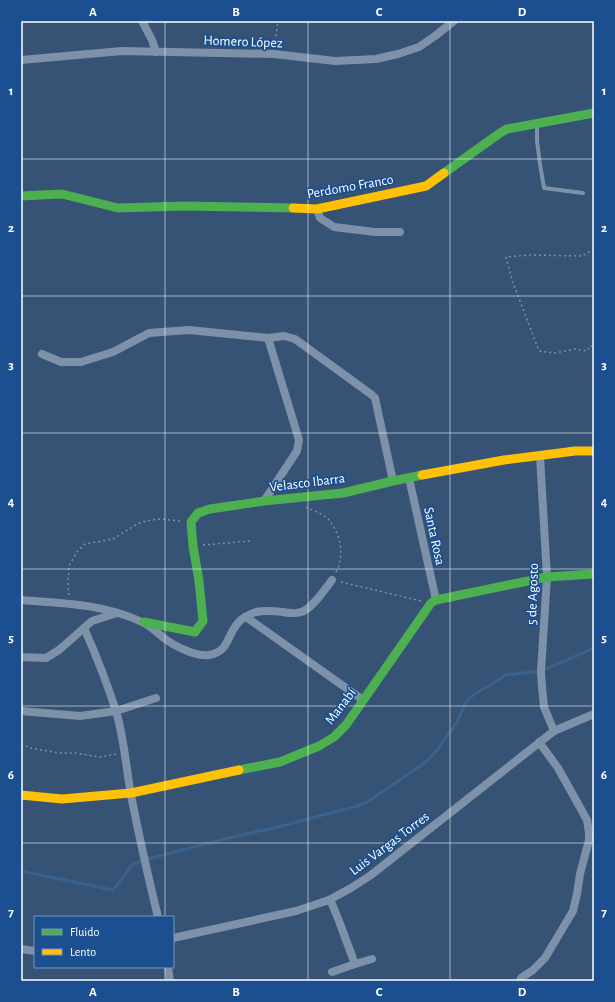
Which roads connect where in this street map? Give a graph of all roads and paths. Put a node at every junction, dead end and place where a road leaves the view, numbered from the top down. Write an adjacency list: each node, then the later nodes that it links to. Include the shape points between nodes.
1 (142, 21): 4 (street)
2 (278, 21): 5 (path)
3 (454, 21): 5 (street, Homero López, via 419,47 376,59 335,61)
4 (156, 52): 5 (street, Homero López); 6 (street, Homero López, via 122,51)
5 (274, 54)
6 (21, 60)
7 (594, 113): 8 (street, Perdomo Franco)
8 (538, 124): 9 (lane, via 544,188); 11 (street, Perdomo Franco, via 503,131 426,186)
9 (583, 193)
10 (21, 196): 11 (street, Perdomo Franco, via 62,194 118,208 183,206)
11 (317, 209): 12 (street, via 320,218 334,227)
12 (400, 232)
13 (594, 249): 15 (path, via 582,256 529,255 506,258 539,351 555,353 575,348 587,351 590,346)
14 (268, 338): 16 (street, via 189,330 149,333 113,352 81,362 61,362); 20 (street, via 284,336 294,339 372,395 377,404); 21 (street, via 299,440 297,451)
15 (594, 346)
16 (42, 354)
17 (594, 451): 18 (street, Velasco Ibarra)
18 (540, 456): 19 (street, Velasco Ibarra, via 504,460); 27 (street, 5 de Agosto)
19 (410, 478): 20 (street, Velasco Ibarra); 30 (street, Santa Rosa)
20 (393, 481): 21 (street, Velasco Ibarra, via 343,493)
21 (264, 501): 23 (street, Velasco Ibarra, via 210,509 198,513)
22 (304, 506): 28 (path, via 324,516 331,523 341,545 340,560)
23 (191, 522): 25 (street); 31 (path, via 159,519 146,521 113,539 85,544 69,566)
24 (251, 541): 25 (path)
25 (193, 546): 34 (street, via 203,621 195,632)
26 (594, 574): 27 (street)
27 (547, 577): 30 (street); 42 (street, 5 de Agosto, via 541,671 544,707)
28 (332, 580): 30 (path); 33 (street, via 309,608 301,612 265,611)
29 (21, 600): 31 (street)
30 (433, 602): 38 (street, Manabí)
31 (69, 603): 32 (street)
32 (117, 613): 34 (street); 35 (street, via 92,621)
33 (246, 617): 34 (street, via 237,623 217,653 207,655 191,652 166,639); 38 (street)
34 (144, 622)
35 (84, 628): 36 (street, via 46,658); 40 (street)
36 (21, 657)
37 (156, 698): 40 (street)
38 (363, 700): 46 (street, Manabí, via 346,725 334,737 280,762)
39 (21, 711): 40 (street, via 80,716)
40 (116, 711): 45 (street)
41 (594, 714): 42 (street, Luis Vargas Torres)
42 (554, 731): 43 (street, Luis Vargas Torres)
43 (539, 742): 48 (street, Luis Vargas Torres, via 371,875); 58 (street, via 558,768 586,820 589,840 573,911 545,958)
44 (21, 744): 45 (path, via 60,753 100,757)
45 (125, 752): 46 (street)
46 (131, 794): 47 (street, Manabí, via 62,799); 49 (street)
47 (21, 796)
48 (329, 900): 50 (street, Luis Vargas Torres, via 296,911); 54 (street)
49 (158, 916)
50 (174, 938)
51 (21, 949): 52 (street)
52 (34, 951)
53 (372, 960): 54 (street)
54 (355, 964): 56 (street)
55 (168, 968): 57 (street)
56 (332, 972)
57 (170, 981)
58 (520, 981)

